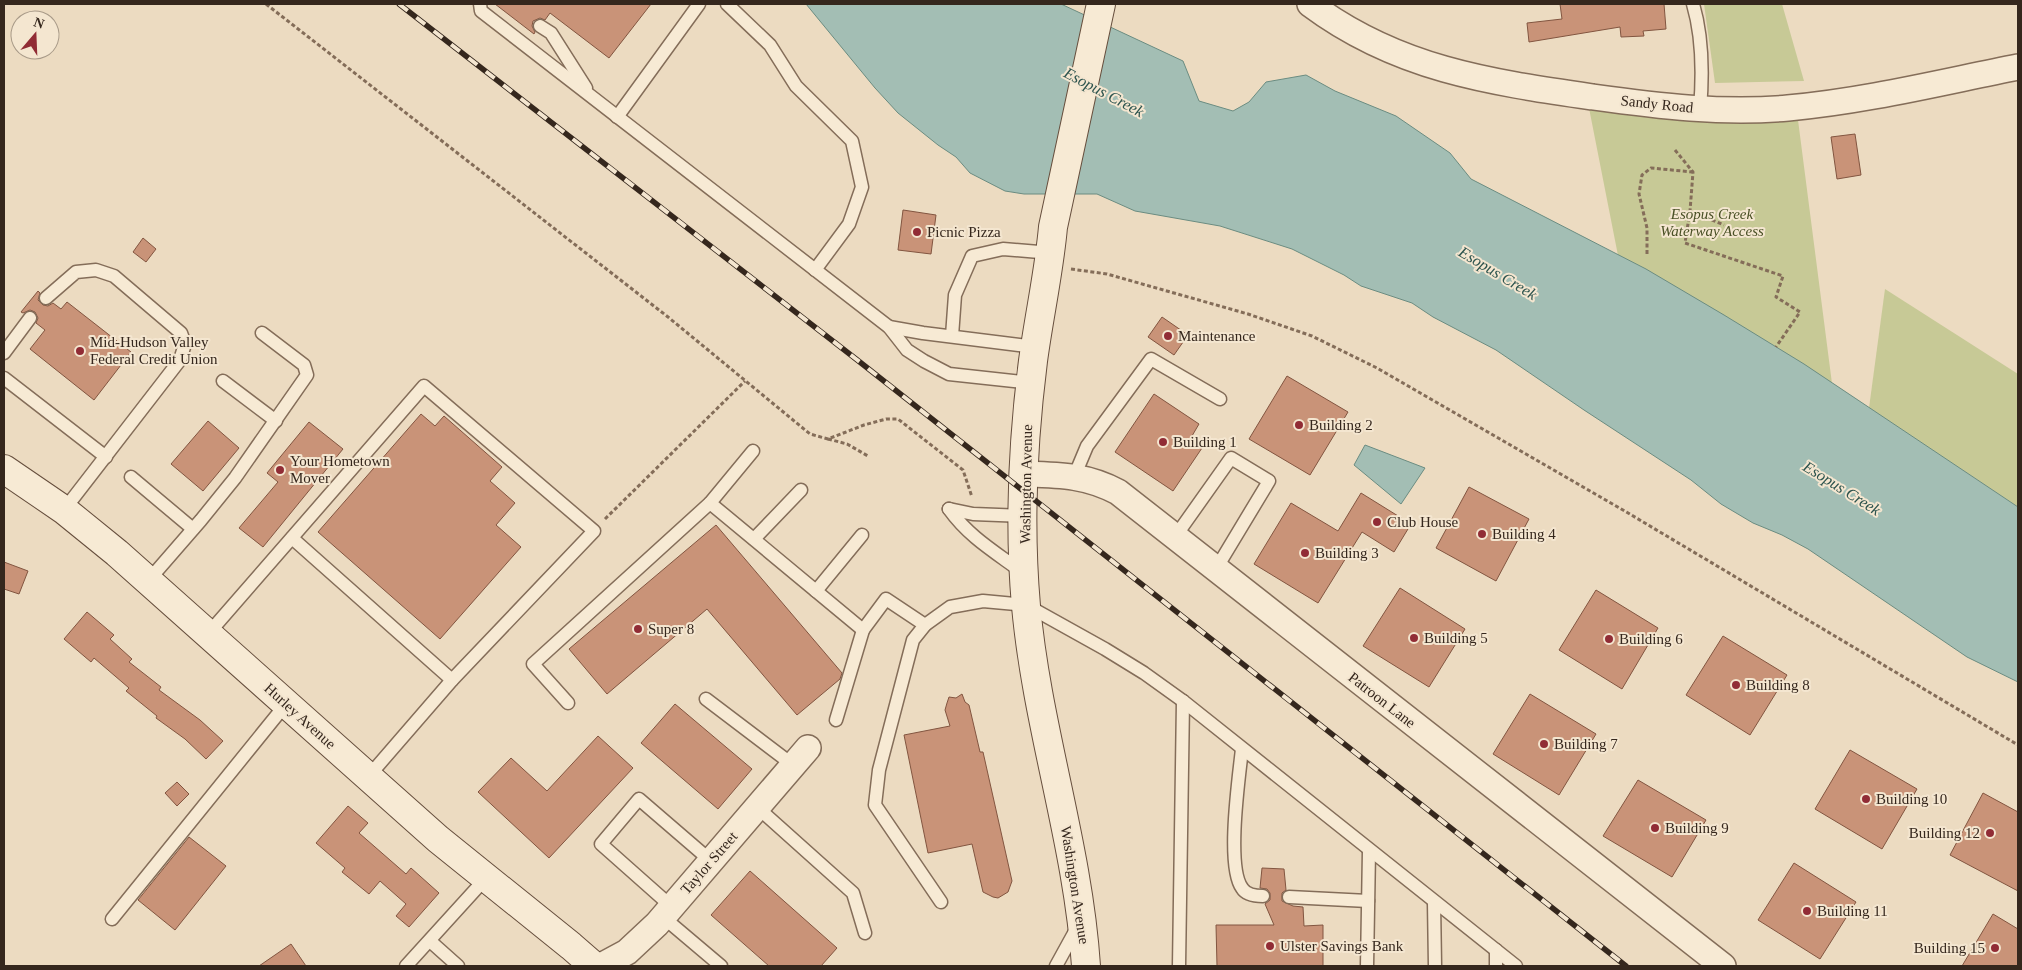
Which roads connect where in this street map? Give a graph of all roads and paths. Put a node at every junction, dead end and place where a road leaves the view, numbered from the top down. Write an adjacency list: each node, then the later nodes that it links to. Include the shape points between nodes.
1 (266, 4): 30 (path, via 668,317)
2 (700, 4): 12 (lane)
3 (726, 4): 19 (lane, via 770,45 796,86 852,141 862,187 849,224)
4 (1101, 4): 17 (main road, Washington Avenue)
5 (1310, 4): 11 (street, Sandy Road, via 1394,53 1454,73 1510,85)
6 (1693, 4): 11 (lane, via 1700,40)
7 (478, 6): 10 (lane)
8 (540, 26): 10 (lane, via 550,33)
9 (2018, 67): 11 (street, Sandy Road, via 1834,103 1742,110)
10 (591, 97): 12 (lane)
11 (1700, 109)
12 (617, 116): 19 (lane)
13 (1675, 150): 14 (path)
14 (1693, 172): 15 (path); 18 (path, via 1651,168 1642,175 1639,194 1647,228)
15 (1690, 211): 16 (path); 26 (path, via 1685,242 1783,276 1776,297 1800,312)
16 (1724, 225)
17 (1051, 248): 24 (lane, via 1004,249 972,256 955,295); 25 (main road, Washington Avenue); 67 (path, via 1107,274 1248,314 1312,336 1377,368)
18 (1647, 254)
19 (815, 270): 22 (lane)
20 (46, 298): 37 (lane, via 76,272 96,270 114,276 181,333 185,344 180,360)
21 (30, 318): 27 (lane)
22 (889, 327): 24 (lane); 31 (lane, via 907,350 949,374)
23 (262, 333): 33 (lane, via 304,365 307,371)
24 (952, 336): 25 (lane)
25 (1035, 347): 31 (main road, Washington Avenue)
26 (1776, 348)
27 (4, 353)
28 (4, 378): 37 (lane)
29 (223, 381): 33 (lane)
30 (745, 381): 34 (path, via 810,434); 48 (path)
31 (1031, 383): 39 (main road, Washington Avenue)
32 (1220, 398): 41 (lane, via 1151,359 1086,446)
33 (276, 421): 47 (lane)
34 (828, 439): 36 (path, via 847,444); 43 (path, via 864,425 898,419 963,470)
35 (753, 451): 44 (lane)
36 (868, 456)
37 (106, 457): 45 (lane)
38 (4, 469): 45 (main road, Hurley Avenue)
39 (1024, 474): 41 (street, Patroon Lane); 46 (main road, Washington Avenue)
40 (131, 477): 47 (lane)
41 (1074, 477): 50 (street, Patroon Lane, via 1101,483 1118,492)
42 (801, 490): 52 (lane)
43 (973, 502)
44 (710, 503): 52 (lane); 64 (lane, via 533,664)
45 (64, 510): 55 (main road, Hurley Avenue)
46 (1024, 516): 54 (main road, Washington Avenue); 54 (lane, via 973,514 949,509 973,537)
47 (194, 529): 55 (lane)
48 (594, 531): 51 (lane, via 424,386); 61 (lane)
49 (862, 535): 56 (lane)
50 (1175, 537): 53 (street, Patroon Lane); 53 (lane, via 1231,458 1269,481)
51 (292, 538): 60 (lane); 61 (lane)
52 (754, 539): 56 (lane)
53 (1216, 569): 98 (street, Patroon Lane)
54 (1025, 574): 57 (main road, Washington Avenue)
55 (148, 581): 60 (main road, Hurley Avenue)
56 (816, 591): 59 (lane)
57 (1026, 605): 58 (lane, via 983,601 950,607); 63 (lane, via 1144,673); 81 (main road, Washington Avenue, via 1042,716 1070,840)
58 (924, 625): 59 (lane, via 886,598); 78 (lane, via 912,640 879,770 875,805)
59 (863, 630): 66 (lane)
60 (208, 634): 65 (main road, Hurley Avenue)
61 (452, 680): 70 (lane)
62 (706, 699): 69 (lane)
63 (1183, 702): 68 (lane); 93 (lane)
64 (568, 703)
65 (286, 704): 70 (main road, Hurley Avenue); 82 (lane)
66 (836, 720)
67 (2018, 745)
68 (1242, 748): 72 (lane); 75 (lane, via 1235,830 1236,874 1242,888 1252,896)
69 (800, 757): 71 (street, Taylor Street)
70 (368, 778): 74 (main road, Hurley Avenue)
71 (757, 808): 73 (street, Taylor Street); 83 (lane, via 853,893)
72 (1369, 851): 77 (lane); 79 (lane)
73 (711, 861): 80 (street, Taylor Street); 80 (lane, via 639,798 601,844)
74 (486, 878): 84 (lane); 88 (main road, Hurley Avenue)
75 (1262, 896)
76 (1289, 897): 77 (lane)
77 (1368, 901): 94 (lane)
78 (941, 902)
79 (1434, 902): 85 (lane); 95 (lane)
80 (668, 912): 89 (street, Taylor Street, via 627,952); 90 (lane)
81 (1082, 917): 91 (lane); 92 (main road, Washington Avenue)
82 (112, 919)
83 (865, 934)
84 (430, 941): 86 (lane); 87 (lane)
85 (1496, 950): 96 (lane); 97 (lane)
86 (406, 966)
87 (458, 966)
88 (594, 966)
89 (601, 966)
90 (721, 966)
91 (1056, 966)
92 (1086, 966)
93 (1179, 966)
94 (1367, 966)
95 (1435, 966)
96 (1496, 966)
97 (1516, 966)
98 (1723, 966)

